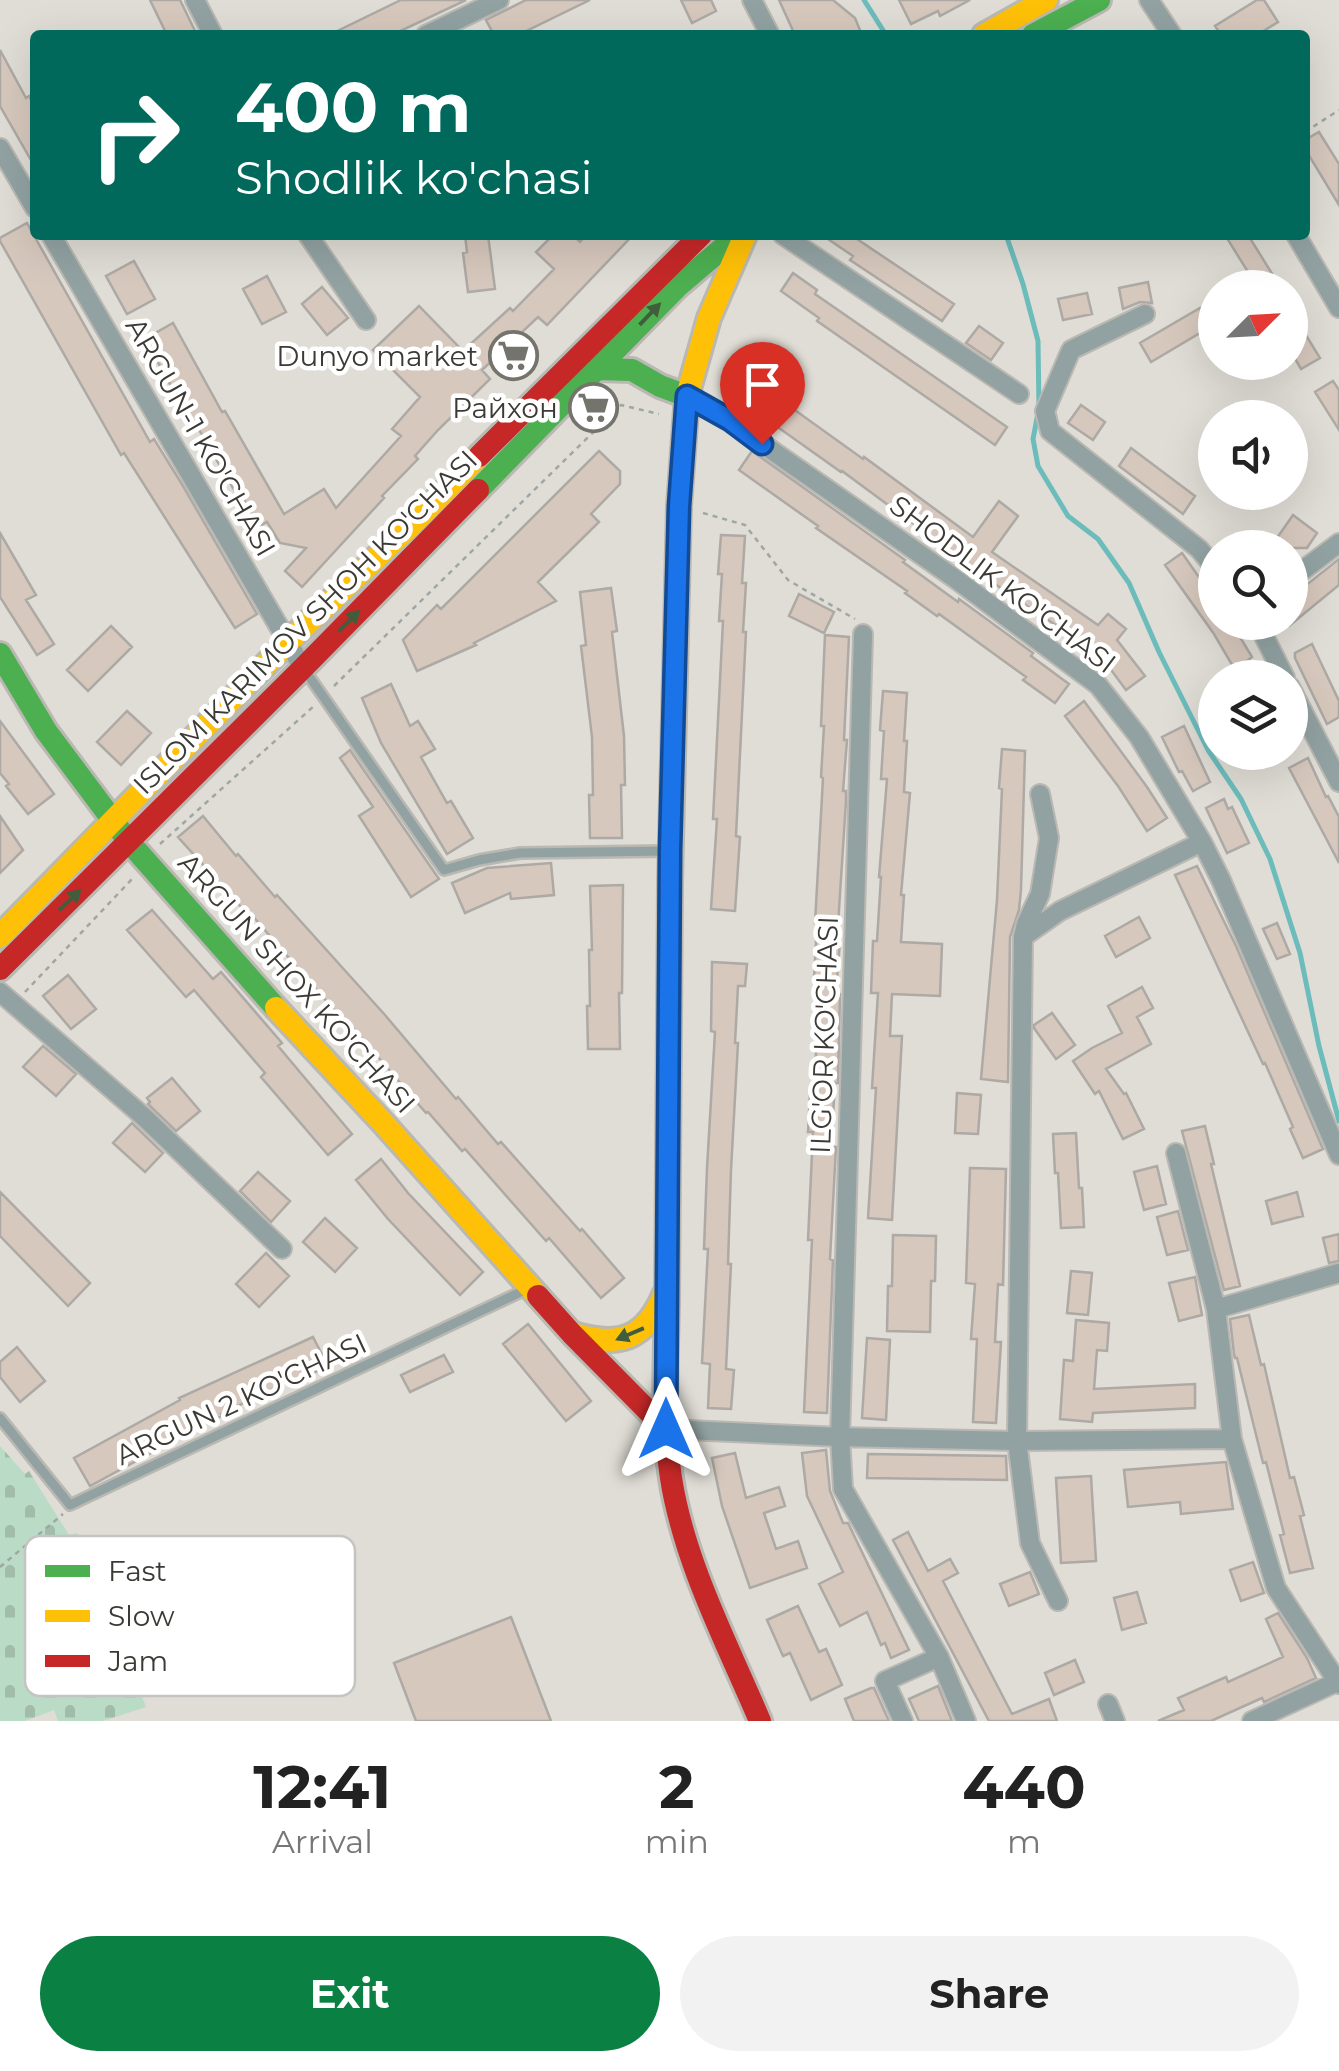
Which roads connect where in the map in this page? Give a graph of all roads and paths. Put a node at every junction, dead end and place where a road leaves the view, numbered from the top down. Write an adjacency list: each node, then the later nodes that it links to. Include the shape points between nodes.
1 (195, 0): 7 (street)
2 (499, 0): 8 (street)
3 (752, 0): 9 (street)
4 (1046, 0): 10 (main road)
5 (1098, 0): 11 (main road)
6 (1149, 0): 12 (street)
7 (210, 30)
8 (436, 30)
9 (767, 30)
10 (993, 30)
11 (1042, 30)
12 (1169, 30)
13 (1339, 110): 14 (path)
14 (1310, 129)
15 (0, 148): 16 (street)
16 (30, 199)
17 (54, 240): 38 (street, ARGUN-1 KO'CHASI)
18 (311, 240): 28 (street)
19 (696, 240): 38 (main road, ISLOM KARIMOV SHOH KO'CHASI)
20 (735, 240): 29 (main road, ISLOM KARIMOV SHOH KO'CHASI, one-way to 20, via 677,287)
21 (739, 240): 25 (main road)
22 (760, 240): 25 (main road)
23 (790, 240): 30 (street)
24 (1299, 240): 26 (street)
25 (720, 293): 31 (main road)
26 (1339, 308)
27 (1145, 314): 35 (street, via 1071,350 1046,411 1050,431)
28 (366, 320)
29 (597, 369): 31 (main road, via 632,370); 40 (main road, ISLOM KARIMOV SHOH KO'CHASI, one-way to 29)
30 (1019, 394)
31 (687, 396): 33 (main road); 47 (street, SHODLIK KO'CHASI, via 730,420 1098,684 1139,737)
32 (659, 414): 41 (path, via 621,405)
33 (679, 506): 37 (path, via 745,525 788,580 854,617); 48 (main road)
34 (1339, 542): 36 (street)
35 (1198, 548)
36 (1308, 566)
37 (863, 634): 64 (street, ILG'OR KO'CHASI)
38 (289, 642): 40 (street, ARGUN-1 KO'CHASI); 45 (main road, ISLOM KARIMOV SHOH KO'CHASI)
39 (0, 654): 45 (main road, ARGUN SHOX KO'CHASI, via 46,732)
40 (303, 668): 41 (lane); 46 (main road, ISLOM KARIMOV SHOH KO'CHASI)
41 (324, 696): 48 (lane, via 444,870 520,853); 49 (path)
42 (1308, 722): 43 (street)
43 (1339, 782)
44 (1040, 794): 51 (street, via 1049,838 1040,894)
45 (114, 822): 46 (main road, ARGUN SHOX KO'CHASI); 50 (main road, ISLOM KARIMOV SHOH KO'CHASI)
46 (129, 842): 49 (main road, ARGUN SHOX KO'CHASI); 52 (main road, ISLOM KARIMOV SHOH KO'CHASI, one-way to 46)
47 (1202, 842): 51 (street, via 1060,911); 55 (street, SHODLIK KO'CHASI)
48 (670, 851): 59 (main road)
49 (148, 862): 53 (path); 58 (main road, ARGUN SHOX KO'CHASI)
50 (0, 936)
51 (1023, 937): 66 (street)
52 (0, 968)
53 (7, 997): 56 (street)
54 (1176, 1154): 60 (street)
55 (1339, 1155)
56 (282, 1249)
57 (1339, 1273): 60 (street)
58 (531, 1287): 61 (main road, ARGUN SHOX KO'CHASI); 67 (lane, ARGUN 2 KO'CHASI)
59 (666, 1290): 61 (main road, one-way to 61, via 649,1325 628,1338); 63 (main road)
60 (1216, 1309): 65 (street)
61 (572, 1334): 63 (main road, ARGUN SHOX KO'CHASI)
62 (0, 1418): 67 (lane)
63 (666, 1429): 64 (street); 74 (main road, via 683,1528)
64 (840, 1437): 66 (street); 72 (street, ILG'OR KO'CHASI, via 843,1489)
65 (1232, 1439): 66 (street); 73 (street, via 1276,1588)
66 (1018, 1442): 71 (street, via 1030,1543)
67 (70, 1505): 68 (path)
68 (38, 1536)
69 (25, 1546): 70 (path)
70 (0, 1566)
71 (1058, 1600)
72 (939, 1657): 75 (street, via 885,1681); 76 (street, ILG'OR KO'CHASI)
73 (1339, 1682): 77 (street)
74 (760, 1721)
75 (903, 1721)
76 (966, 1721)
77 (1252, 1721)

